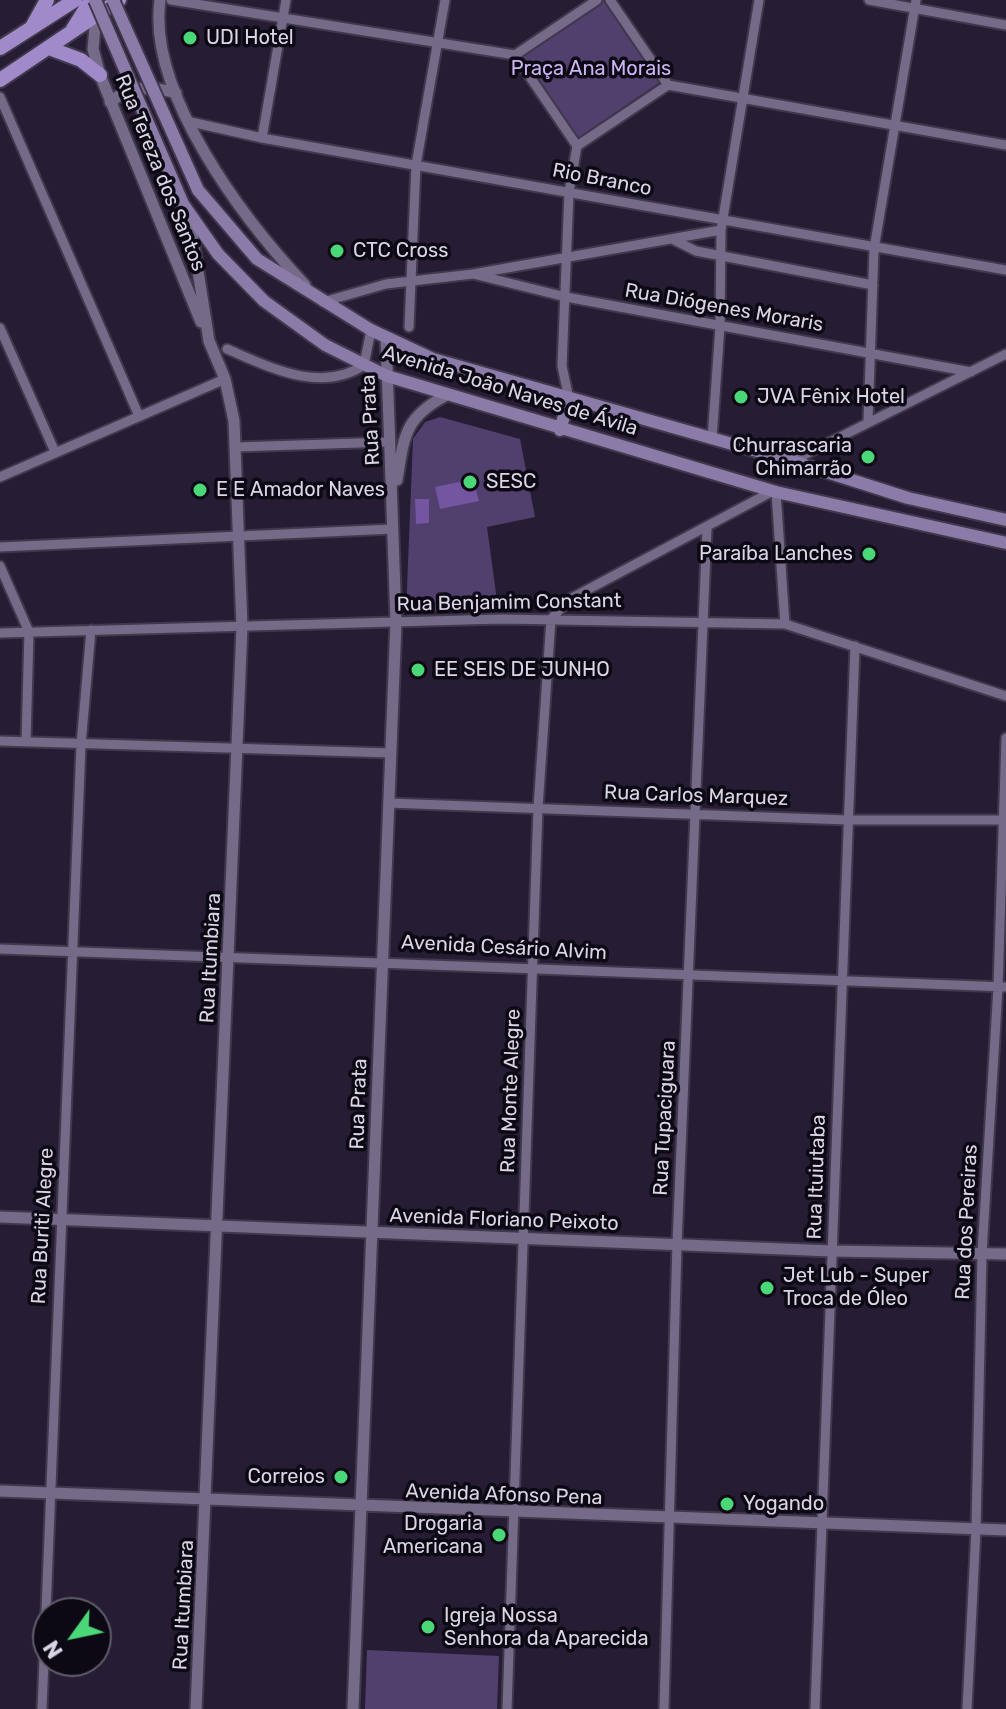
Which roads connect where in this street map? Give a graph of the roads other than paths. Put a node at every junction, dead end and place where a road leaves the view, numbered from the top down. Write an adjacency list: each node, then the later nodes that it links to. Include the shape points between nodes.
1 (47, 0): 19 (main road)
2 (75, 0): 19 (main road)
3 (93, 0): 20 (main road); 39 (main road, Avenida João Naves de Ávila, bridge)
4 (105, 0): 16 (main road)
5 (113, 0): 51 (main road, Avenida João Naves de Ávila, bridge, via 198,190 257,259)
6 (119, 0): 16 (main road)
7 (160, 0): 28 (street, via 159,42)
8 (171, 0): 17 (street)
9 (286, 0): 17 (street)
10 (445, 0): 21 (street)
11 (597, 0): 24 (street)
12 (610, 0): 27 (street)
13 (759, 0): 30 (street)
14 (869, 0): 15 (street)
15 (915, 3): 18 (street); 33 (street)
16 (96, 16): 20 (main road); 25 (street, Rua Tereza dos Santos, via 93,49)
17 (283, 17): 21 (street); 34 (street)
18 (1006, 25)
19 (30, 30): 22 (main road)
20 (71, 32): 23 (main road)
21 (436, 44): 24 (street); 37 (street)
22 (0, 48)
23 (49, 48): 25 (main road, via 81,60); 26 (main road)
24 (515, 55): 36 (street)
25 (100, 75): 31 (street, Rua Tereza dos Santos)
26 (0, 80)
27 (668, 85): 30 (street); 36 (street)
28 (176, 93): 31 (street, via 133,88); 32 (street)
29 (0, 97): 67 (street)
30 (742, 101): 33 (street); 40 (street)
31 (110, 102): 57 (street, Rua Tereza dos Santos)
32 (191, 122): 34 (street, Rio Branco); 51 (street, via 236,205)
33 (893, 127): 35 (street); 43 (street)
34 (262, 138): 37 (street, Rio Branco)
35 (1006, 145)
36 (577, 146): 38 (street)
37 (416, 165): 38 (street, Rio Branco); 48 (street)
38 (569, 192): 40 (street, Rio Branco); 45 (street)
39 (186, 209): 57 (street, Rua Itumbiara); 61 (main road, Avenida João Naves de Ávila, via 218,254 264,301 315,339)
40 (723, 218): 41 (street); 43 (street, Rio Branco)
41 (721, 230): 42 (street); 44 (street)
42 (674, 240): 44 (street, via 687,249); 45 (street)
43 (874, 249): 46 (street, Rio Branco); 49 (street)
44 (721, 256): 49 (street); 52 (street)
45 (567, 257): 47 (street); 50 (street)
46 (1006, 270)
47 (473, 274): 48 (street); 50 (street, Rua Diógenes Moraris)
48 (413, 280): 51 (street); 53 (street)
49 (873, 285): 59 (street)
50 (566, 297): 52 (street, Rua Diógenes Moraris); 66 (street, via 562,366)
51 (319, 300): 55 (main road, Avenida João Naves de Ávila)
52 (720, 326): 59 (street, Rua Diógenes Moraris); 70 (street)
53 (409, 327)
54 (0, 328): 73 (street)
55 (371, 330): 56 (main road, Avenida João Naves de Ávila); 61 (street)
56 (386, 338): 63 (street, Rua Prata); 66 (main road, Avenida João Naves de Ávila, via 433,359)
57 (209, 341): 64 (street, Rua Itumbiara)
58 (227, 349): 61 (street, via 267,367 321,379 342,377)
59 (872, 354): 62 (street, Rua Diógenes Moraris); 68 (street)
60 (1006, 354): 62 (street)
61 (364, 365): 63 (main road, Avenida João Naves de Ávila)
62 (971, 372): 68 (street)
63 (387, 376): 65 (main road, Avenida João Naves de Ávila); 71 (street, Rua Prata)
64 (225, 379): 67 (street); 72 (street, Rua Itumbiara)
65 (445, 396): 69 (main road, Avenida João Naves de Ávila); 77 (street, Rua Prata, via 411,420)
66 (569, 399): 69 (main road); 70 (main road, Avenida João Naves de Ávila)
67 (139, 416): 73 (street)
68 (868, 421): 74 (street)
69 (560, 430): 76 (main road, Avenida João Naves de Ávila)
70 (712, 439): 74 (main road, Avenida João Naves de Ávila)
71 (390, 442): 72 (street); 77 (street, Rua Prata)
72 (236, 447): 81 (street, Rua Itumbiara)
73 (55, 452): 75 (street)
74 (792, 461): 78 (main road, Avenida João Naves de Ávila, via 908,498)
75 (0, 477)
76 (775, 492): 79 (street); 82 (main road, Avenida João Naves de Ávila); 88 (street)
77 (393, 501): 80 (street, Rua Prata)
78 (1006, 520)
79 (707, 528): 85 (street, via 570,599); 86 (street, Rua Tupaciguara)
80 (393, 529): 81 (street); 87 (street, Rua Prata)
81 (238, 536): 83 (street); 89 (street, Rua Itumbiara)
82 (1006, 543)
83 (0, 547)
84 (0, 566): 91 (street)
85 (551, 619): 86 (street, Rua Benjamim Constant); 87 (street, Rua Benjamim Constant); 102 (street, Rua Monte Alegre)
86 (701, 620): 88 (street, Rua Benjamim Constant); 103 (street, Rua Tupaciguara)
87 (396, 622): 89 (street, Rua Benjamim Constant); 100 (street, Rua Prata)
88 (785, 624): 93 (street, Rua Benjamim Constant)
89 (242, 627): 90 (street, Rua Benjamim Constant); 99 (street, Rua Itumbiara)
90 (91, 630): 91 (street, Rua Benjamim Constant); 98 (street, Rua Buriti Alegre)
91 (29, 632): 92 (street, Rua Benjamim Constant); 97 (street)
92 (0, 633)
93 (855, 646): 94 (street, Rua Benjamim Constant); 104 (street, Rua Ituiutaba)
94 (1006, 696)
95 (1006, 738): 105 (street, Rua dos Pereiras)
96 (0, 741): 97 (street)
97 (26, 742): 98 (street)
98 (81, 745): 99 (street); 107 (street, Rua Buriti Alegre)
99 (239, 751): 100 (street); 108 (street, Rua Itumbiara)
100 (391, 753): 101 (street, Rua Prata)
101 (388, 803): 102 (street, Rua Carlos Marquez); 109 (street, Rua Prata)
102 (538, 808): 103 (street, Rua Carlos Marquez); 110 (street, Rua Monte Alegre)
103 (694, 812): 104 (street, Rua Carlos Marquez); 111 (street, Rua Tupaciguara)
104 (847, 820): 105 (street, Rua Carlos Marquez); 112 (street, Rua Ituiutaba)
105 (1002, 820): 113 (street, Rua dos Pereiras)
106 (0, 949): 107 (street, Avenida Cesário Alvim)
107 (74, 951): 108 (street, Avenida Cesário Alvim); 115 (street, Rua Buriti Alegre)
108 (229, 958): 109 (street, Avenida Cesário Alvim); 116 (street, Rua Itumbiara)
109 (383, 960): 110 (street, Avenida Cesário Alvim); 117 (street, Rua Prata)
110 (534, 968): 111 (street, Avenida Cesário Alvim); 118 (street, Rua Monte Alegre)
111 (689, 974): 112 (street, Avenida Cesário Alvim); 119 (street, Rua Tupaciguara)
112 (843, 980): 113 (street, Avenida Cesário Alvim); 120 (street, Rua Ituiutaba)
113 (1002, 987): 121 (street, Rua dos Pereiras)
114 (0, 1217): 115 (street, Avenida Floriano Peixoto)
115 (60, 1219): 116 (street, Avenida Floriano Peixoto); 124 (street, Rua Buriti Alegre)
116 (216, 1226): 117 (street, Avenida Floriano Peixoto); 125 (street, Rua Itumbiara)
117 (371, 1233): 118 (street, Avenida Floriano Peixoto); 126 (street, Rua Prata)
118 (522, 1238): 119 (street, Avenida Floriano Peixoto); 127 (street, Rua Monte Alegre)
119 (677, 1244): 120 (street, Avenida Floriano Peixoto); 128 (street, Rua Tupaciguara)
120 (832, 1251): 121 (street, Avenida Floriano Peixoto); 129 (street, Rua Ituiutaba)
121 (982, 1254): 122 (street, Avenida Floriano Peixoto); 130 (street, Rua dos Pereiras)
122 (1006, 1254)
123 (0, 1491): 124 (street, Avenida Afonso Pena)
124 (49, 1493): 125 (street, Avenida Afonso Pena); 132 (street, Rua Buriti Alegre)
125 (207, 1501): 126 (street, Avenida Afonso Pena); 133 (street, Rua Itumbiara)
126 (361, 1508): 127 (street, Avenida Afonso Pena); 134 (street, Rua Prata)
127 (514, 1514): 128 (street, Avenida Afonso Pena); 135 (street, Rua Monte Alegre)
128 (669, 1519): 129 (street, Avenida Afonso Pena); 136 (street, Rua Tupaciguara)
129 (822, 1526): 130 (street, Avenida Afonso Pena); 137 (street, Rua Ituiutaba)
130 (976, 1529): 131 (street, Avenida Afonso Pena); 138 (street, Rua dos Pereiras)
131 (1006, 1530)
132 (42, 1709)
133 (196, 1709)
134 (353, 1709)
135 (507, 1709)
136 (664, 1709)
137 (815, 1709)
138 (967, 1709)

